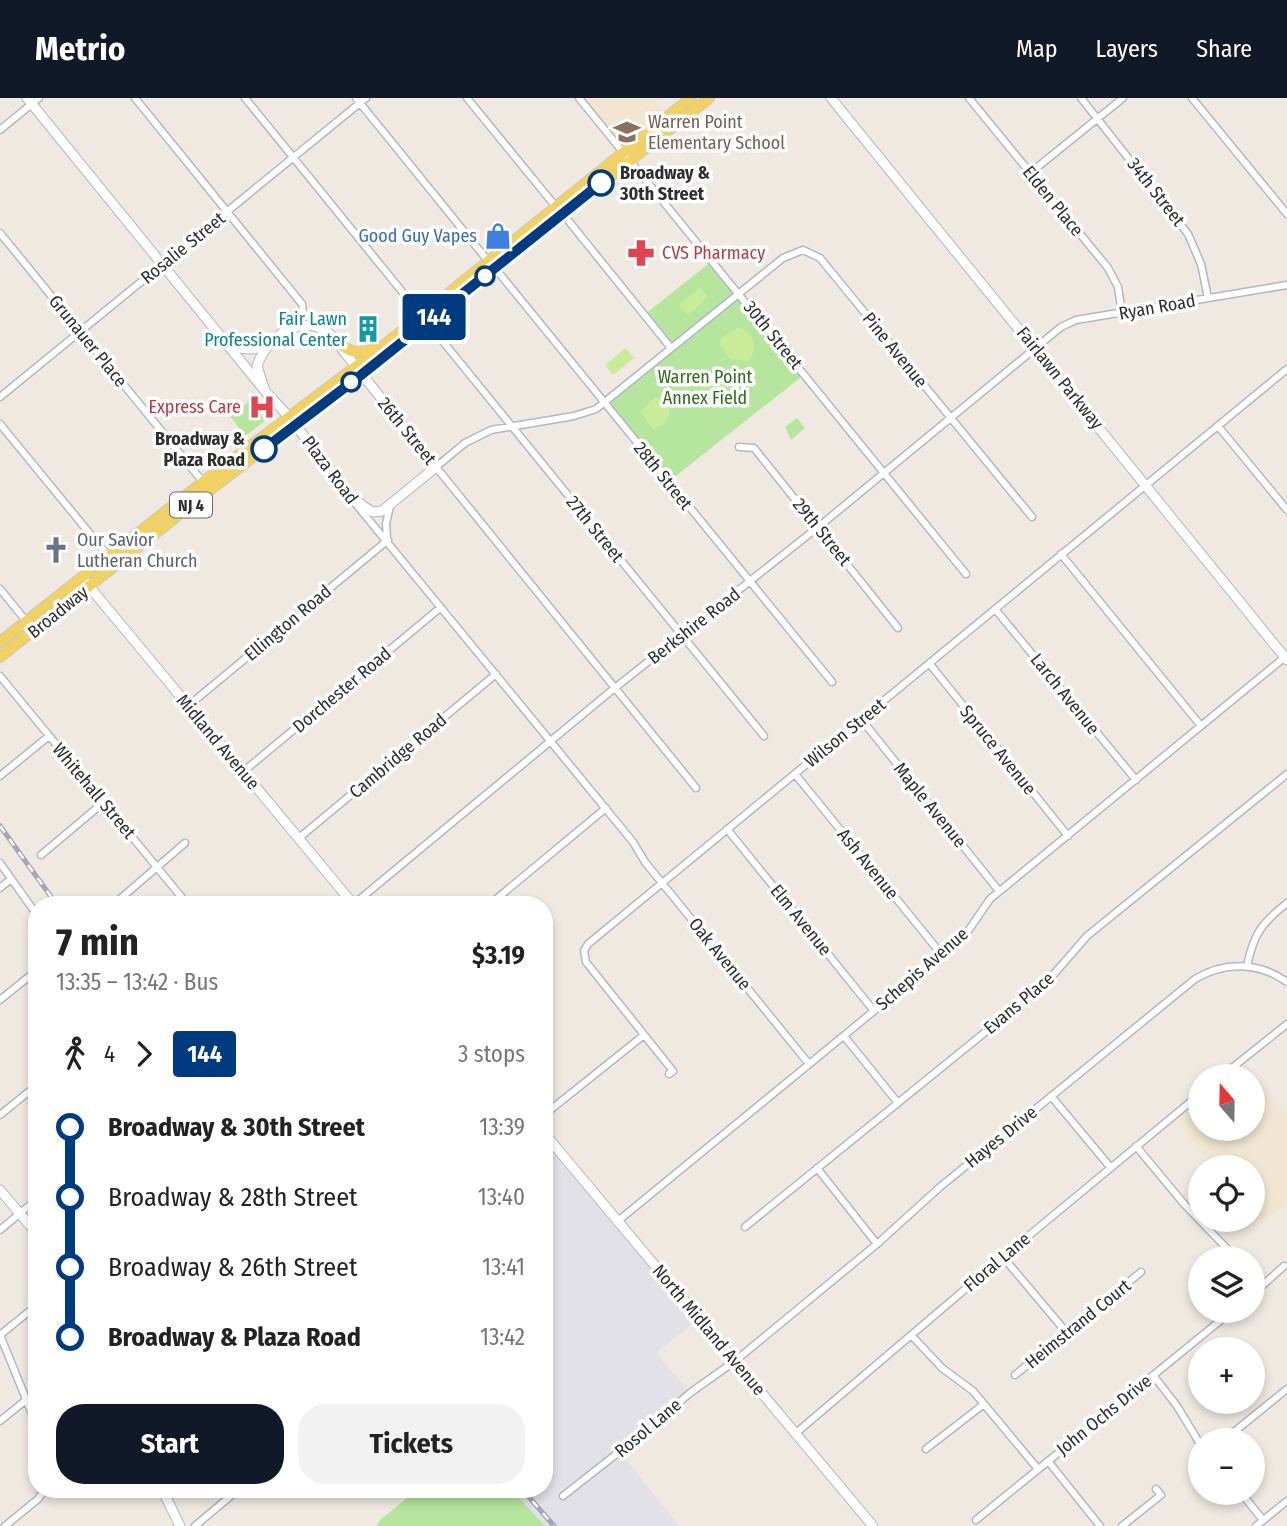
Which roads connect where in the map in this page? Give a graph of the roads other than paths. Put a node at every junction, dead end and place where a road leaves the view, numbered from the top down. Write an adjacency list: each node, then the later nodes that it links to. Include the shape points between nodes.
1 (135, 98): 20 (street)
2 (245, 98): 17 (street, 27th Street)
3 (467, 98): 19 (street)
4 (579, 98): 16 (street, 30th Street)
5 (691, 98): 16 (main road, Broadway / NJ 4)
6 (709, 98): 16 (main road, Broadway / NJ 4)
7 (831, 98): 36 (street, Fairlawn Parkway)
8 (969, 98): 18 (street, Elden Place)
9 (1081, 98): 14 (street, 34th Street)
10 (1122, 98): 14 (street)
11 (1192, 98): 21 (street)
12 (32, 100): 15 (street); 23 (street, Plaza Road)
13 (361, 100): 17 (street, Rosalie Street); 24 (street, 28th Street)
14 (1098, 118): 18 (street); 27 (street, 34th Street, via 1188,234)
15 (0, 130)
16 (626, 156): 19 (main road, Broadway / NJ 4); 26 (street, 30th Street)
17 (293, 158): 20 (street, Rosalie Street); 29 (street, 27th Street)
18 (1030, 173): 28 (street, Elden Place, via 1108,268 1118,288)
19 (559, 210): 24 (main road, Broadway / NJ 4); 37 (street)
20 (228, 212): 23 (street, Rosalie Street); 30 (street, via 303,305 300,320)
21 (1287, 214)
22 (0, 233): 31 (street, Grunauer Place)
23 (162, 265): 31 (street, Rosalie Street); 32 (street, Plaza Road)
24 (492, 265): 29 (main road, Broadway / NJ 4); 42 (street, 28th Street)
25 (1287, 285): 27 (street, Ryan Road)
26 (740, 294): 37 (street); 43 (street, Pine Avenue, via 788,255 803,250 812,253); 50 (street, 30th Street)
27 (1208, 298): 28 (street, Ryan Road)
28 (1122, 313): 36 (street, Ryan Road, via 1069,323)
29 (424, 318): 33 (main road, Broadway / NJ 4); 38 (main road, Broadway / NJ 4); 46 (street, 27th Street)
30 (291, 328): 34 (street, 26th Street, via 301,324 321,327); 35 (street)
31 (80, 332): 41 (street, Rosalie Street); 51 (street, Grunauer Place)
32 (223, 340): 35 (street, via 244,349); 40 (street, Plaza Road)
33 (387, 343): 34 (main road, via 360,353); 38 (main road, Broadway / NJ 4)
34 (339, 344): 38 (street, 26th Street)
35 (267, 346): 40 (street, via 257,366)
36 (1034, 347): 43 (street, Berkshire Road); 52 (street, Fairlawn Parkway)
37 (671, 348): 42 (street)
38 (359, 370): 44 (main road, Broadway / NJ 4); 49 (street, 26th Street)
39 (1286, 371): 47 (street, Wilson Street)
40 (265, 391): 44 (street, Plaza Road)
41 (0, 397)
42 (603, 404): 46 (street, via 574,416); 62 (street, 28th Street)
43 (950, 418): 50 (street, Berkshire Road); 56 (street, Pine Avenue)
44 (292, 421): 51 (main road, Broadway / NJ 4); 53 (street, Plaza Road); 63 (main road, Broadway / NJ 4)
45 (0, 424): 60 (street)
46 (511, 426): 49 (street, via 466,443); 69 (street, 27th Street)
47 (1218, 426): 52 (street, Wilson Street); 55 (street)
48 (739, 447): 57 (street, 29th Street, via 754,448)
49 (436, 467): 54 (street); 77 (street, 26th Street)
50 (885, 472): 57 (street, Berkshire Road); 61 (street, 30th Street)
51 (204, 482): 60 (main road, Broadway / NJ 4)
52 (1146, 485): 59 (street, Wilson Street); 72 (street, Fairlawn Parkway)
53 (349, 494): 54 (street, via 373,512); 58 (street, Plaza Road)
54 (390, 506): 58 (street)
55 (1287, 510)
56 (1032, 517)
57 (818, 527): 62 (street, Berkshire Road); 68 (street, 29th Street)
58 (387, 540): 65 (street, Plaza Road); 78 (street, Ellington Road)
59 (1061, 554): 66 (street, Wilson Street); 80 (street)
60 (109, 557): 63 (main road, Broadway / NJ 4)
61 (966, 574)
62 (750, 582): 69 (street, Berkshire Road); 76 (street, 28th Street)
63 (86, 583): 67 (main road, Broadway / NJ 4); 71 (main road, Broadway / NJ 4); 78 (street, Midland Avenue)
64 (0, 589): 67 (street)
65 (440, 608): 74 (street, Plaza Road); 84 (street, Dorchester Road)
66 (995, 608): 73 (street, Wilson Street); 88 (street, Larch Avenue)
67 (27, 622): 70 (main road, Broadway / NJ 4)
68 (898, 628)
69 (681, 635): 77 (street, Berkshire Road); 82 (street, 27th Street)
70 (0, 642)
71 (0, 657)
72 (1286, 659): 80 (street, Schepis Avenue)
73 (929, 663): 79 (street, Wilson Street); 93 (street, Spruce Avenue)
74 (496, 674): 83 (street, Plaza Road); 94 (street, Cambridge Road)
75 (0, 676): 81 (street, Whitehall Street)
76 (832, 682)
77 (616, 688): 83 (street, Berkshire Road); 89 (street, 26th Street)
78 (188, 706): 84 (street, Midland Avenue)
79 (861, 719): 85 (street, Wilson Street); 103 (street, Maple Avenue)
80 (1201, 726): 88 (street, Schepis Avenue)
81 (49, 736): 87 (street); 90 (street, Whitehall Street)
82 (764, 736)
83 (551, 741): 91 (street, Plaza Road); 107 (street, Berkshire Road)
84 (244, 771): 94 (street, Midland Avenue)
85 (795, 774): 92 (street, Wilson Street); 111 (street, Ash Avenue)
86 (1287, 774): 125 (street, Evans Place, via 1087,936 1047,982)
87 (0, 776)
88 (1136, 780): 93 (street, Schepis Avenue)
89 (696, 788)
90 (104, 802): 97 (street); 99 (street, Whitehall Street)
91 (606, 808): 95 (street, Plaza Road); 108 (street)
92 (727, 830): 101 (street, Wilson Street); 116 (street, Elm Avenue)
93 (1068, 836): 103 (street, Schepis Avenue)
94 (299, 838): 106 (street, Midland Avenue)
95 (634, 842): 101 (street, Oak Avenue)
96 (185, 844): 99 (street)
97 (41, 855)
98 (0, 863): 100 (street)
99 (157, 868): 104 (street); 105 (street, Whitehall Street)
100 (11, 879): 102 (street); 109 (street)
101 (661, 883): 118 (street, Wilson Street, via 584,951 586,962); 120 (street, Oak Avenue)
102 (0, 888)
103 (999, 891): 111 (street, Schepis Avenue, via 964,937)
104 (124, 896)
105 (180, 896)
106 (347, 896)
107 (364, 896)
108 (500, 896)
109 (28, 903)
110 (1287, 903): 112 (street, via 1256,934)
111 (942, 955): 116 (street, Schepis Avenue)
112 (1248, 966): 114 (street); 124 (street, Hayes Drive, via 1222,968 1195,979)
113 (28, 977): 115 (street)
114 (1287, 982)
115 (0, 1000)
116 (874, 1010): 119 (street, Schepis Avenue)
117 (1286, 1027): 121 (street)
118 (643, 1035): 122 (street, via 673,1071); 127 (street)
119 (844, 1035): 120 (street, Schepis Avenue); 125 (street)
120 (809, 1064): 136 (street, Schepis Avenue)
121 (1238, 1064)
122 (669, 1074)
123 (28, 1092): 128 (street)
124 (1051, 1096): 132 (street); 140 (street, Hayes Drive)
125 (898, 1103): 131 (street, Evans Place)
126 (1188, 1104): 130 (street, Floral Lane)
127 (553, 1108)
128 (0, 1115)
129 (553, 1144): 136 (street, North Midland Avenue)
130 (1136, 1146): 132 (street, Floral Lane); 141 (street)
131 (817, 1168): 138 (street, Evans Place); 140 (street)
132 (1111, 1168): 142 (street, Floral Lane)
133 (0, 1190): 135 (street)
134 (28, 1206): 135 (street)
135 (19, 1213): 137 (street); 139 (street)
136 (618, 1221): 151 (street, North Midland Avenue)
137 (28, 1224)
138 (745, 1227)
139 (0, 1230)
140 (877, 1244): 151 (street, Hayes Drive)
141 (1224, 1246)
142 (1003, 1256): 148 (street); 150 (street, Floral Lane)
143 (1284, 1266): 145 (street)
144 (1141, 1272): 148 (street, Heimstrand Court)
145 (1265, 1283)
146 (28, 1312): 149 (street)
147 (1217, 1323): 153 (street, John Ochs Drive)
148 (1067, 1333): 152 (street, Heimstrand Court)
149 (0, 1335): 155 (street)
150 (912, 1336): 156 (street); 161 (street, Floral Lane)
151 (735, 1361): 161 (street, North Midland Avenue); 166 (street, Rosol Lane)
152 (1015, 1375)
153 (1153, 1375): 159 (street); 163 (street, John Ochs Drive)
154 (1287, 1389): 160 (street)
155 (26, 1400): 157 (street); 158 (street)
156 (984, 1404): 162 (street); 164 (street)
157 (28, 1405)
158 (0, 1421)
159 (1190, 1428)
160 (1239, 1428)
161 (796, 1433): 177 (street, North Midland Avenue)
162 (926, 1449)
163 (1048, 1461): 164 (street, John Ochs Drive); 178 (street)
164 (1038, 1469): 172 (street, John Ochs Drive)
165 (1156, 1489): 179 (street, via 1161,1495)
166 (563, 1496)
167 (39, 1498): 174 (street)
168 (166, 1498): 175 (street)
169 (228, 1498): 176 (street)
170 (1287, 1501): 173 (street)
171 (1251, 1505): 173 (street)
172 (976, 1520)
173 (1263, 1520): 180 (street)
174 (5, 1526)
175 (180, 1526)
176 (195, 1526)
177 (873, 1526)
178 (1101, 1526)
179 (1122, 1526)
180 (1256, 1526)

